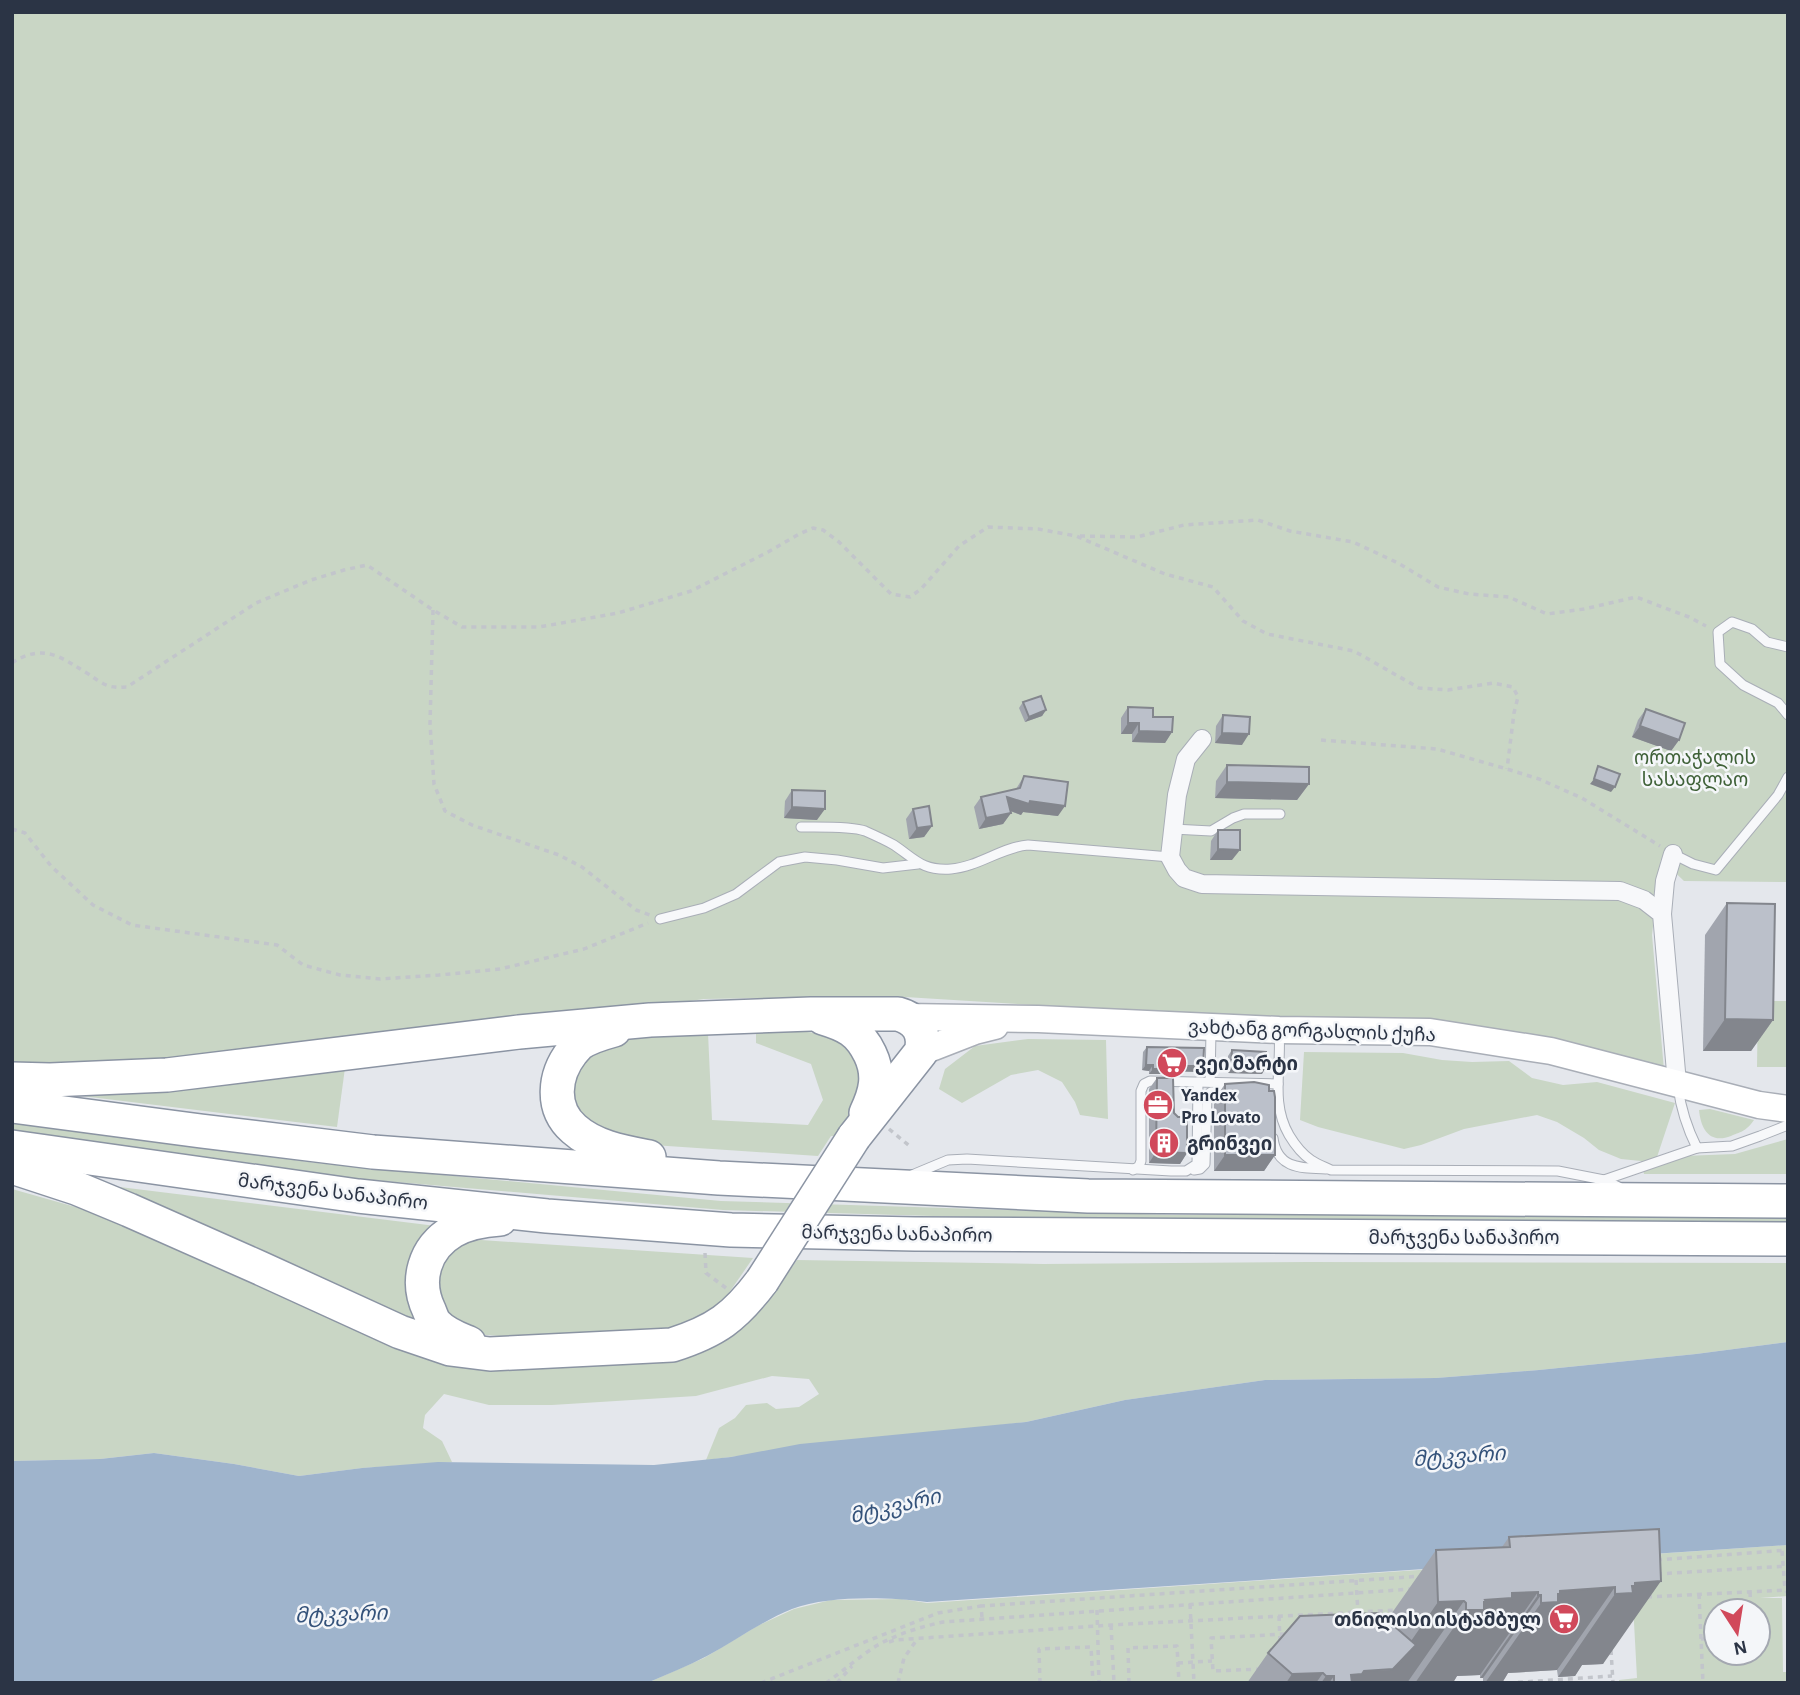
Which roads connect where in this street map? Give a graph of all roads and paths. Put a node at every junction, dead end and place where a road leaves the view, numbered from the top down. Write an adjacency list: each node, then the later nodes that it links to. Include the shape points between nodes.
1 (1076, 536): 2 (path, via 988,527 959,546 910,597 891,594 839,542 813,528 691,591 618,613 540,627 462,628); 3 (path, via 1137,537 1184,525 1258,520 1353,542 1438,587 1509,597 1546,614 1636,597); 9 (path, via 1165,574 1213,587 1243,621 1267,634 1354,651 1419,688 1448,691 1493,683 1513,687 1518,697)
2 (433, 610): 5 (path, via 366,565 311,580 257,603 127,687 114,688 59,656 43,652); 19 (path, via 430,736 434,783 444,811 559,855 582,867 636,910)
3 (1718, 632): 4 (lane, via 1732,622 1752,629 1767,642); 6 (lane, via 1720,664 1743,685 1778,703)
4 (1788, 647)
5 (12, 663)
6 (1788, 715)
7 (1202, 739): 14 (street, via 1185,759)
8 (1321, 740): 9 (path, via 1437,749)
9 (1507, 769): 15 (path, via 1582,798)
10 (1788, 777): 15 (lane, via 1716,870)
11 (1280, 814): 14 (lane, via 1244,814 1211,831)
12 (801, 827): 17 (lane, via 862,830 894,845)
13 (12, 829): 19 (path, via 24,833 93,905 132,925 277,946 303,965 340,975 380,979 500,969 584,949)
14 (1173, 829): 16 (street)
15 (1673, 854): 18 (street)
16 (1170, 857): 17 (lane, via 1028,845 952,869); 18 (street, via 1184,878 1202,884 1620,891 1644,900)
17 (919, 864): 19 (lane, via 883,868 805,858 779,862 736,894)
18 (1662, 914): 32 (street)
19 (660, 919)
20 (810, 1014): 21 (highway); 23 (highway); 26 (highway, via 852,1030)
21 (898, 1016): 22 (street); 26 (highway, via 874,1024 867,1037); 27 (highway, via 914,1022 920,1031 923,1042)
22 (1038, 1019): 24 (street, ვახტანგ გორგასლის ქუჩა); 27 (street, via 975,1031)
23 (650, 1020): 28 (highway, via 167,1075); 48 (highway, via 579,1044 558,1077 560,1111 593,1142)
24 (1211, 1028): 25 (street, ვახტანგ გორგასლის ქუჩა); 31 (lane)
25 (1279, 1030): 32 (street, ვახტანგ გორგასლის ქუჩა, via 1430,1032 1551,1051); 33 (lane)
26 (870, 1053): 27 (highway, via 889,1069 903,1069); 40 (highway, via 877,1078)
27 (915, 1059): 40 (highway)
28 (12, 1079)
29 (1173, 1081): 30 (lane); 35 (lane); 45 (lane, via 1144,1084 1141,1161)
30 (1198, 1082): 31 (lane); 47 (lane, via 1197,1164)
31 (1210, 1082): 33 (lane)
32 (1677, 1083): 37 (street, ვახტანგ გორგასლის ქუჩა); 43 (lane, via 1681,1111)
33 (1278, 1084): 46 (lane, via 1278,1107 1294,1144 1309,1159)
34 (1255, 1091): 47 (lane, via 1211,1092 1207,1096 1205,1164)
35 (1173, 1095)
36 (12, 1106): 48 (highway, მარჯვენა სანაპირო, via 373,1152)
37 (1788, 1109)
38 (1788, 1125): 43 (lane, via 1732,1146)
39 (1272, 1127): 46 (lane, via 1277,1155 1285,1161 1296,1167)
40 (869, 1131): 42 (path); 56 (highway, bridge)
41 (12, 1147): 53 (highway, მარჯვენა სანაპირო, via 358,1196)
42 (912, 1148)
43 (1697, 1148): 49 (lane)
44 (12, 1167): 57 (highway, via 130,1210 400,1332 450,1349)
45 (1133, 1170): 47 (lane); 50 (lane, via 948,1160)
46 (1331, 1170): 49 (lane, via 1558,1171)
47 (1186, 1171)
48 (719, 1178): 50 (highway, მარჯვენა სანაპირო)
49 (1604, 1180): 51 (lane)
50 (885, 1186): 51 (highway, მარჯვენა სანაპირო, via 1088,1196)
51 (1653, 1201): 52 (highway, მარჯვენა სანაპირო)
52 (1788, 1201)
53 (547, 1216): 54 (highway, მარჯვენა სანაპირო, via 731,1230 863,1233); 57 (highway, via 482,1220 453,1231 433,1249 423,1271 423,1297 435,1323 470,1343)
54 (1788, 1239)
55 (705, 1251): 56 (path, via 706,1273)
56 (747, 1287): 57 (highway, via 749,1298 728,1319 696,1338 673,1345)
57 (523, 1352)
58 (1785, 1550): 59 (path); 60 (path)
59 (1646, 1561)
60 (1786, 1566): 62 (path); 65 (path)
61 (1434, 1575): 63 (path)
62 (1651, 1575)
63 (1356, 1580): 66 (path); 72 (path)
64 (1422, 1588): 66 (path)
65 (1787, 1591): 67 (path)
66 (1357, 1592): 71 (path); 75 (path)
67 (1751, 1592): 68 (path); 69 (path)
68 (1699, 1594): 70 (path); 86 (path)
69 (1751, 1597)
70 (1637, 1598)
71 (1189, 1604): 73 (path); 78 (path)
72 (981, 1606): 77 (path); 84 (path, via 938,1613)
73 (1097, 1610): 77 (path); 81 (path)
74 (1400, 1610): 75 (path)
75 (1357, 1612): 76 (path); 79 (path)
76 (1279, 1616): 78 (path); 83 (path)
77 (982, 1618): 88 (path, via 920,1627)
78 (1191, 1621): 80 (path); 92 (path)
79 (1358, 1621)
80 (1111, 1625): 81 (path); 103 (path)
81 (1097, 1626): 85 (path); 102 (path)
82 (1293, 1633): 83 (path)
83 (1280, 1634): 87 (path); 91 (path, via 1211,1638)
84 (871, 1639): 88 (path); 96 (path)
85 (918, 1639): 88 (path); 99 (path, via 904,1658)
86 (1701, 1639): 109 (path)
87 (1280, 1645)
88 (875, 1647): 90 (path)
89 (1611, 1650): 95 (path)
90 (859, 1659): 97 (path); 98 (path)
91 (1212, 1661): 92 (path); 94 (path, via 1213,1671)
92 (1193, 1662): 93 (path); 106 (path)
93 (1178, 1663): 104 (path, via 1177,1646 1128,1648); 105 (path)
94 (1268, 1669)
95 (1612, 1676): 107 (path); 108 (path)
96 (761, 1683)
97 (827, 1683)
98 (837, 1683)
99 (898, 1683)
100 (1040, 1683): 101 (path, via 1039,1649 1091,1647)
101 (1093, 1683)
102 (1099, 1683)
103 (1114, 1683)
104 (1129, 1683)
105 (1179, 1683)
106 (1194, 1683)
107 (1508, 1683)
108 (1612, 1683)
109 (1703, 1683)

